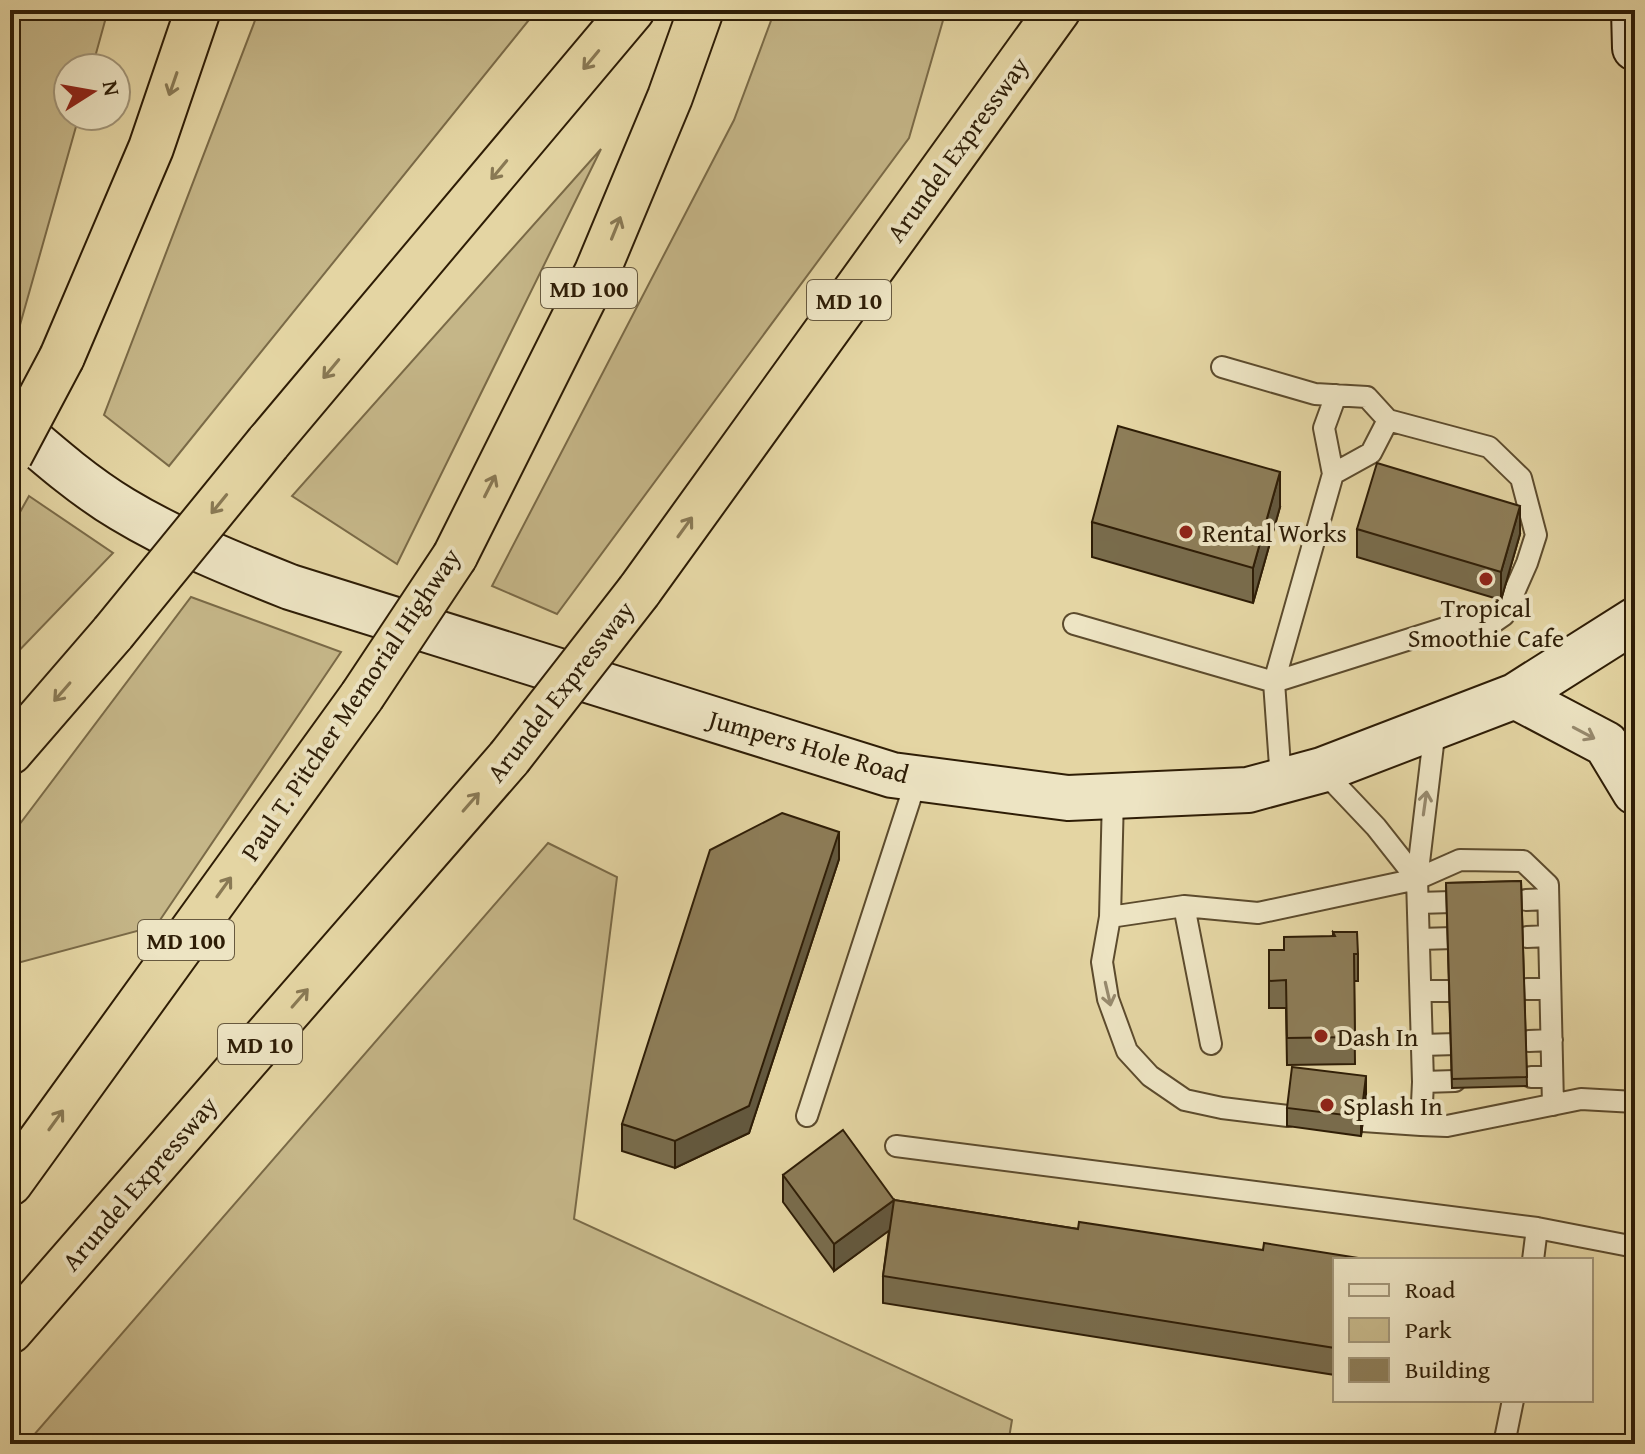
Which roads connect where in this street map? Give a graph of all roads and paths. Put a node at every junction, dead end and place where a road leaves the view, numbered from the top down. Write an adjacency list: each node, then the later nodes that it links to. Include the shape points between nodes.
1 (198, 10): 11 (highway, one-way to 11, bridge, via 151,148 62,357)
2 (632, 10): 18 (highway, one-way to 18, bridge)
3 (701, 10): 54 (highway, Paul T. Pitcher Memorial Highway / MD 100, one-way to 3, bridge, via 362,696 455,556 597,272)
4 (1058, 10): 58 (highway, Arundel Expressway / MD 10, one-way to 4, bridge, via 509,758 639,591)
5 (1634, 10): 6 (main road)
6 (1635, 48)
7 (1222, 367): 8 (lane, via 1315,394)
8 (1336, 395): 9 (lane, via 1367,397); 12 (lane, via 1324,428)
9 (1388, 420): 12 (lane, via 1371,453); 15 (lane, via 1489,447 1521,478 1536,535 1527,563 1504,615 1488,626 1467,621)
10 (10, 422): 20 (main road, Jumpers Hole Road, via 121,508 198,550 290,587 892,775)
11 (10, 455)
12 (1333, 474): 15 (lane)
13 (1635, 620): 16 (main road, Jumpers Hole Road)
14 (1074, 624): 15 (lane)
15 (1274, 682): 19 (lane)
16 (1515, 696): 17 (main road, Jumpers Hole Road); 21 (main road, one-way to 21, via 1606,744)
17 (1435, 728): 19 (main road, Jumpers Hole Road); 23 (lane, one-way to 17)
18 (10, 752)
19 (1302, 775): 22 (main road, Jumpers Hole Road, via 1248,790); 23 (lane, via 1376,827)
20 (917, 778): 22 (main road, Jumpers Hole Road, via 1068,798); 49 (lane)
21 (1635, 792)
22 (1113, 796): 29 (lane)
23 (1417, 879): 24 (lane, via 1460,860 1523,861 1548,885); 27 (lane); 28 (lane, via 1258,913)
24 (1548, 899): 25 (lane); 30 (lane)
25 (1526, 900)
26 (1452, 902): 27 (lane)
27 (1418, 903): 33 (lane)
28 (1184, 906): 29 (lane); 40 (lane)
29 (1110, 917): 50 (lane, one-way to 50, via 1102,962 1108,999 1127,1051 1150,1076 1185,1100)
30 (1549, 936): 31 (lane); 35 (lane)
31 (1527, 937)
32 (1454, 938): 33 (lane)
33 (1419, 939): 36 (lane)
34 (1527, 989): 35 (lane)
35 (1550, 989): 38 (lane)
36 (1421, 991): 37 (lane); 42 (lane)
37 (1454, 991)
38 (1552, 1040): 39 (lane); 44 (lane)
39 (1529, 1041)
40 (1211, 1044)
41 (1456, 1044): 42 (lane)
42 (1422, 1045): 46 (lane)
43 (1531, 1077): 44 (lane)
44 (1552, 1077): 48 (lane)
45 (1455, 1081): 46 (lane)
46 (1423, 1082): 52 (lane)
47 (1635, 1102): 48 (lane, via 1581,1099)
48 (1553, 1105): 52 (lane, via 1447,1126)
49 (807, 1116)
50 (1288, 1116)
51 (1363, 1121): 52 (lane)
52 (1421, 1125)
53 (896, 1146): 55 (lane)
54 (10, 1183)
55 (1537, 1228): 56 (lane); 57 (lane)
56 (1635, 1247)
57 (1533, 1258)
58 (10, 1331)
59 (1513, 1402): 60 (lane)
60 (1504, 1444)

